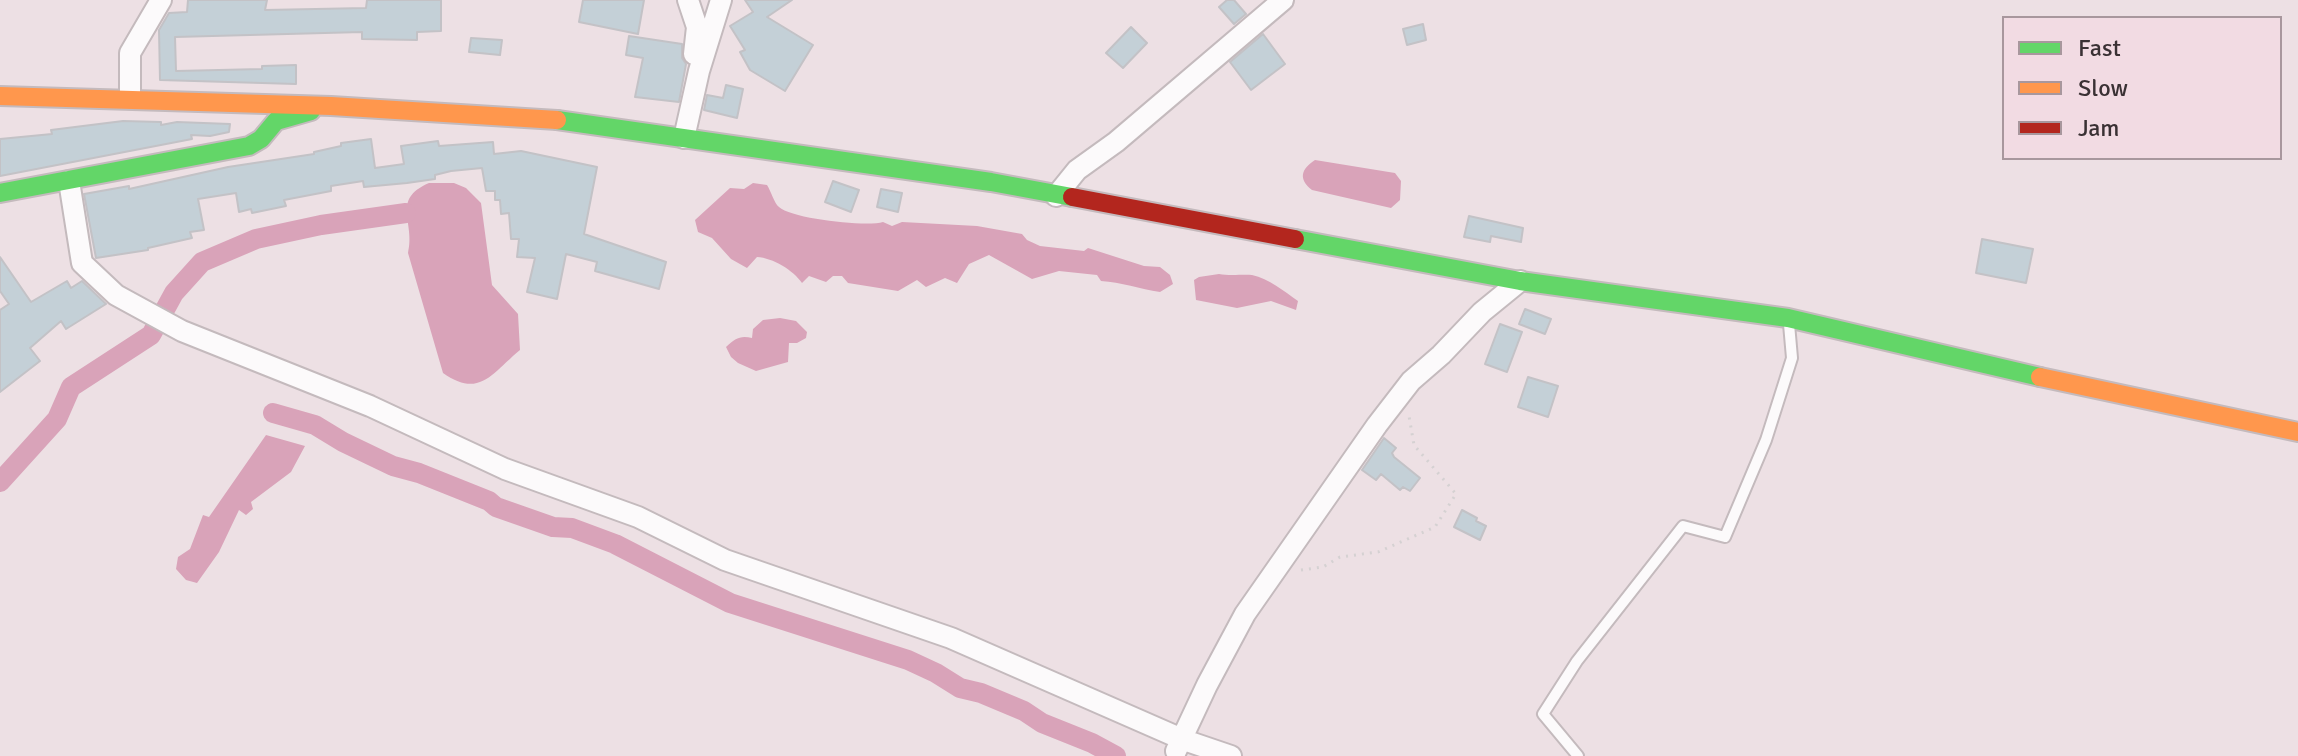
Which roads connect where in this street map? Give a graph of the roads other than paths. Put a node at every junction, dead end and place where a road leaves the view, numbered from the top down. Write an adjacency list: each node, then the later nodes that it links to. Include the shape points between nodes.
1 (161, 0): 6 (street, via 130,53)
2 (688, 0): 8 (street, via 697,27)
3 (721, 0): 8 (street)
4 (1283, 0): 11 (street, via 1077,170)
5 (0, 96): 6 (main road)
6 (130, 98): 7 (main road)
7 (331, 106): 8 (main road, via 566,121); 9 (main road, via 276,121 249,146)
8 (684, 138): 11 (main road)
9 (69, 181): 10 (main road); 15 (street, via 82,263 116,295 182,331 370,406 505,469 638,517 725,560 951,638)
10 (0, 193)
11 (1056, 196): 12 (main road)
12 (1520, 281): 13 (main road); 15 (street, via 1411,381 1245,614)
13 (1788, 318): 14 (main road); 17 (lane, via 1792,358 1766,440 1725,537 1683,526 1577,661 1543,714)
14 (2298, 432)
15 (1180, 745): 16 (street)
16 (1231, 756)
17 (1578, 756)

